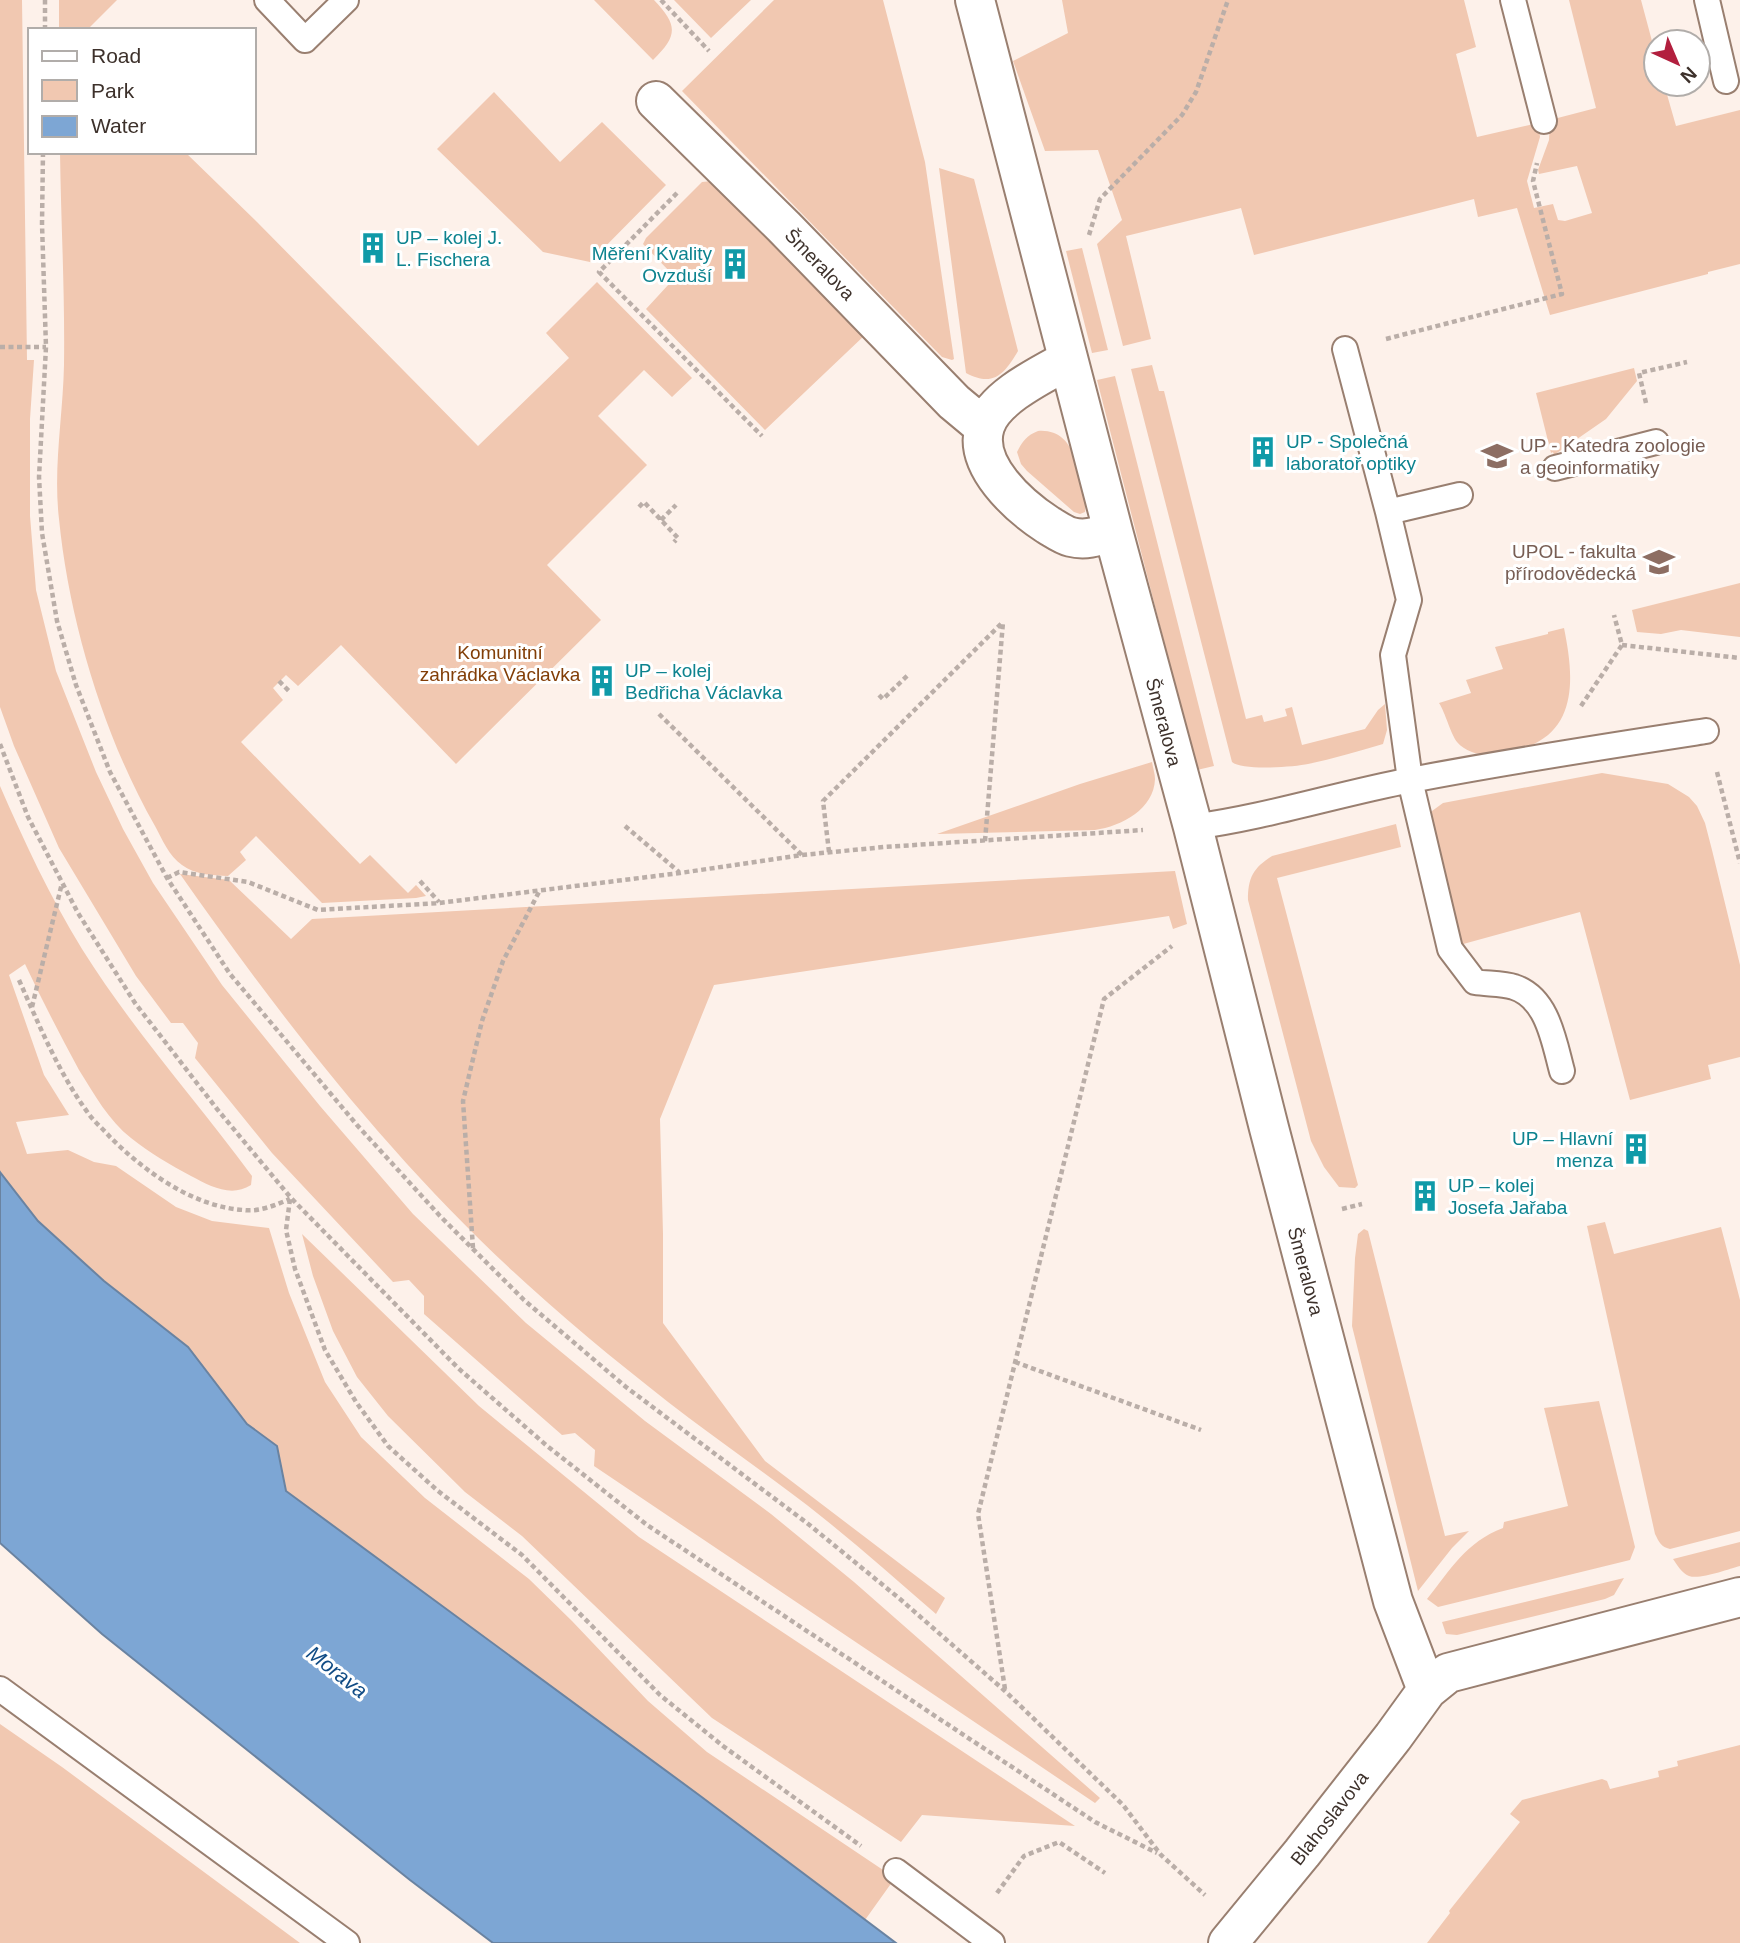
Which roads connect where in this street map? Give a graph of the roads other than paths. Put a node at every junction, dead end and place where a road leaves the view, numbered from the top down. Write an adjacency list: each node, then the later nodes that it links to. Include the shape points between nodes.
1 (267, 0): 2 (lane, via 305,40)
2 (346, 0)
3 (975, 0): 10 (street, Šmeralova)
4 (1513, 0): 8 (lane)
5 (1707, 0): 6 (lane)
6 (1726, 82)
7 (656, 102): 11 (street, Šmeralova)
8 (1544, 121)
9 (1345, 349): 15 (lane)
10 (1068, 360): 11 (street, via 1017,389); 16 (street, Šmeralova)
11 (984, 427): 16 (street, via 986,459 1027,511 1068,537 1088,539)
12 (1656, 442): 13 (lane)
13 (1555, 468)
14 (1460, 495): 15 (lane)
15 (1388, 512): 18 (lane, via 1409,600 1393,655)
16 (1113, 531): 19 (street, Šmeralova)
17 (1706, 730): 18 (lane)
18 (1410, 780): 19 (lane, via 1239,821); 20 (lane, via 1450,949 1475,982 1515,987 1535,1000 1550,1025)
19 (1193, 827): 23 (street, Šmeralova, via 1393,1601)
20 (1562, 1071)
21 (1740, 1597): 23 (street, via 1448,1673)
22 (0, 1689): 27 (lane)
23 (1427, 1690): 25 (street, Blahoslavova)
24 (896, 1871): 26 (lane)
25 (1234, 1935)
26 (982, 1936)
27 (347, 1943)

